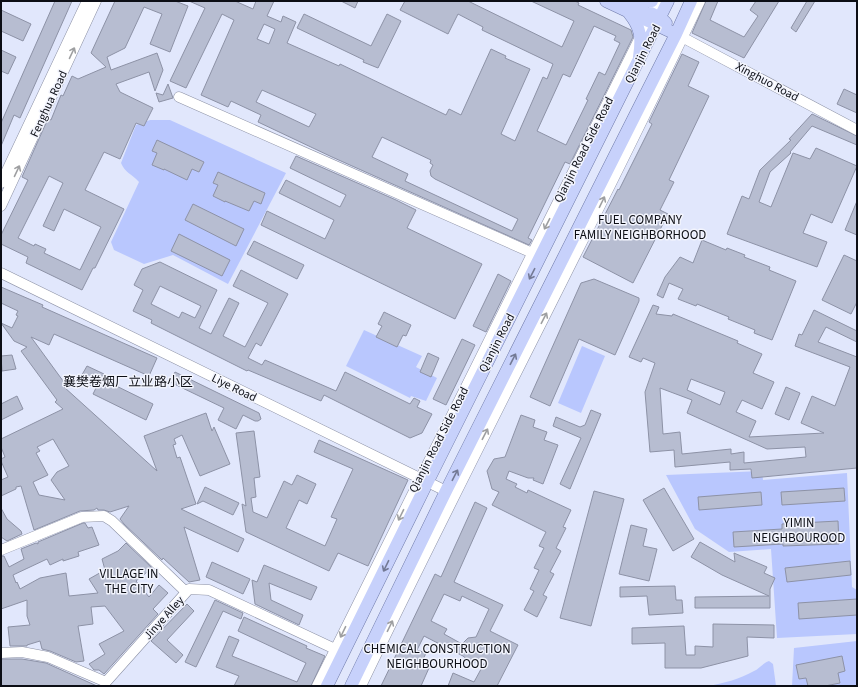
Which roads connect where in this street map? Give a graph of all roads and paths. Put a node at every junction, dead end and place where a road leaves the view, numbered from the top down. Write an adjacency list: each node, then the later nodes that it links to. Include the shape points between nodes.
1 (87, 1): 16 (street, Fenghua Road)
2 (96, 1): 17 (street, Fenghua Road, one-way to 2)
3 (606, 1): 9 (main road)
4 (652, 1): 9 (main road)
5 (658, 1): 10 (street, Qianjin Road Side Road)
6 (668, 1): 10 (main road, Qianjin Road)
7 (691, 1): 11 (main road, Qianjin Road)
8 (700, 1): 11 (street)
9 (628, 5): 10 (main road); 12 (main road, via 640,29)
10 (655, 20): 11 (main road); 12 (street, Qianjin Road Side Road); 13 (main road, Qianjin Road)
11 (679, 36): 15 (street, Xinghuo Road); 21 (main road, Qianjin Road, one-way to 11); 29 (street, one-way to 11, via 409,585 570,267)
12 (640, 39): 13 (main road); 18 (street, Qianjin Road Side Road, one-way to 18)
13 (638, 63): 18 (main road, Qianjin Road)
14 (179, 97): 18 (street)
15 (857, 130)
16 (1, 183)
17 (1, 206)
18 (537, 254): 20 (main road, Qianjin Road, one-way to 20)
19 (1, 272): 20 (street, Liye Road)
20 (423, 481): 21 (street, Liye Road); 24 (street, Qianjin Road Side Road, one-way to 24); 27 (main road, Qianjin Road, one-way to 27)
21 (446, 491): 28 (main road, Qianjin Road)
22 (1, 550): 23 (street, via 82,517 104,516)
23 (186, 592): 24 (street, Jinye Alley, via 189,589 209,590); 25 (street, Jinye Alley, via 106,682 48,657 22,652)
24 (335, 649): 26 (street, Qianjin Road Side Road)
25 (1, 653)
26 (316, 686)
27 (327, 686)
28 (351, 686)
29 (361, 686)

